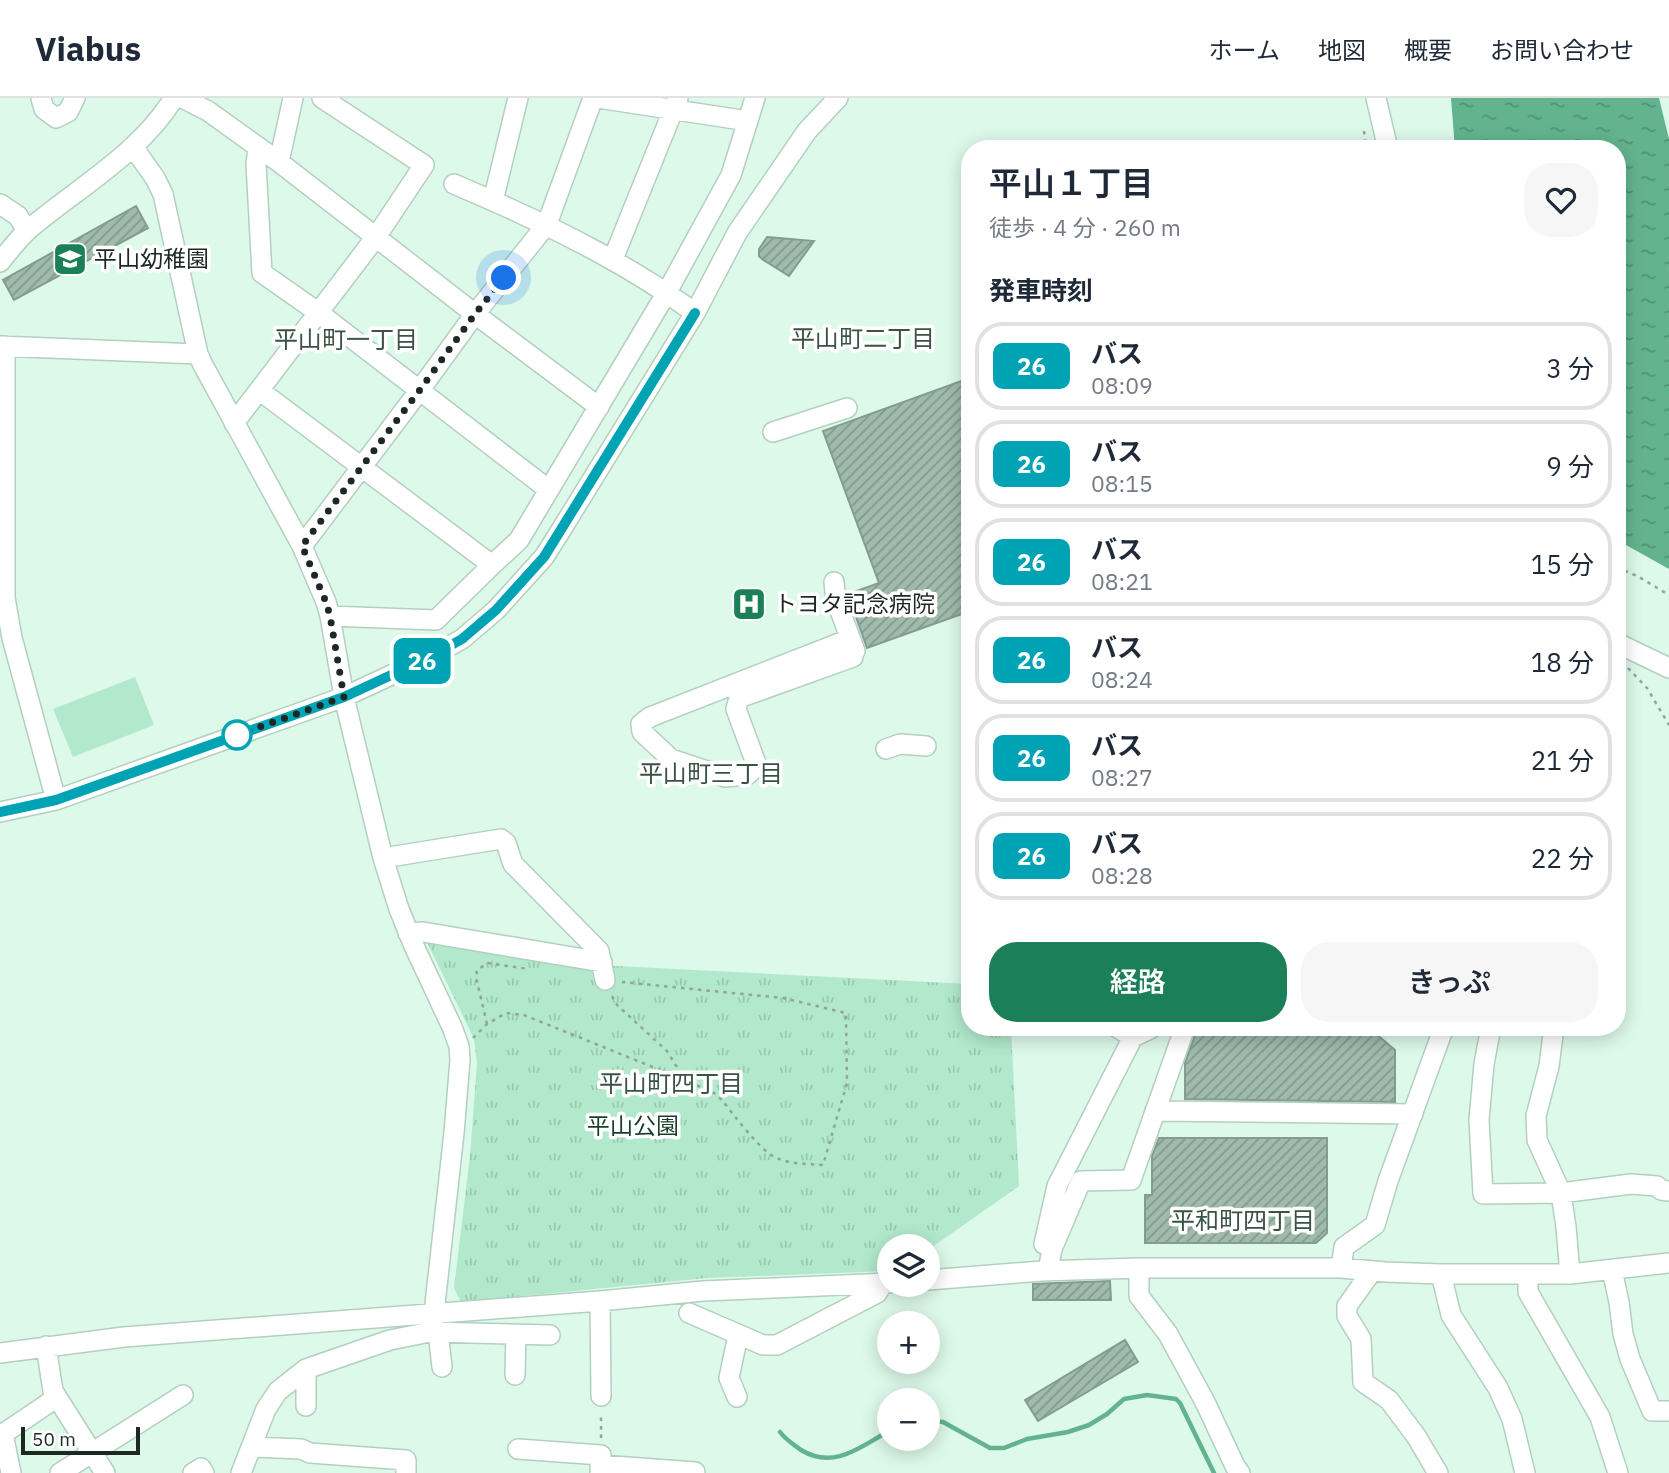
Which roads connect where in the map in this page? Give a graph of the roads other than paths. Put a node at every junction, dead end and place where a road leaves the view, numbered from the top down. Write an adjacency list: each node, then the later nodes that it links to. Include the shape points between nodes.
1 (41, 98): 2 (street, via 44,109 56,118 68,112)
2 (75, 98)
3 (174, 98): 15 (street)
4 (182, 98): 16 (street)
5 (293, 98): 17 (street)
6 (322, 98): 23 (street, via 424,165)
7 (519, 98): 19 (street)
8 (596, 98): 12 (street); 21 (street)
9 (755, 98): 13 (street)
10 (838, 98): 28 (street, via 807,131 737,233)
11 (1376, 98): 14 (street)
12 (675, 104): 13 (street); 24 (street)
13 (748, 121): 26 (street, via 731,175)
14 (1386, 140)
15 (133, 147): 22 (street); 31 (street, via 163,194)
16 (258, 148): 17 (street); 27 (street, via 262,273)
17 (279, 162): 23 (street)
18 (454, 184): 19 (street)
19 (494, 201): 21 (street)
20 (0, 204): 22 (street, via 18,216)
21 (547, 224): 24 (street); 29 (street)
22 (27, 231): 25 (street)
23 (376, 237): 27 (street); 29 (street)
24 (614, 259): 26 (street)
25 (0, 262)
26 (667, 292): 28 (street); 34 (street)
27 (319, 313): 32 (street); 33 (street)
28 (695, 313): 47 (street, via 558,536 529,574 462,639)
29 (475, 314): 33 (street); 34 (street)
30 (2, 346): 31 (street); 50 (street, via 5,598)
31 (198, 354): 36 (street)
32 (259, 390): 36 (street); 38 (street)
33 (419, 391): 38 (street); 39 (street)
34 (599, 407): 39 (street)
35 (848, 408): 37 (street)
36 (234, 423): 40 (street)
37 (774, 432)
38 (362, 467): 40 (street); 41 (street)
39 (548, 490): 41 (street, via 519,540)
40 (302, 546): 43 (street)
41 (492, 565): 43 (street, via 436,621)
42 (835, 582): 45 (street)
43 (330, 616): 47 (street)
44 (1626, 647): 46 (street)
45 (853, 655): 45 (street, via 739,698 736,709 757,766 747,775 725,777 671,759 642,732 641,724 650,717)
46 (1669, 668)
47 (344, 697): 50 (street); 52 (street)
48 (926, 746): 49 (street, via 900,744)
49 (886, 749)
50 (56, 800): 51 (street)
51 (0, 812)
52 (383, 858): 53 (street); 53 (street, via 501,839 513,864 599,951 603,971 423,932)
53 (408, 933): 78 (street, via 452,1027 460,1060)
54 (1140, 1036): 67 (street, via 1058,1186 1041,1256)
55 (1182, 1036): 59 (street)
56 (1441, 1036): 60 (street)
57 (1489, 1036): 62 (street, via 1479,1120 1483,1194)
58 (1553, 1036): 62 (street, via 1536,1116 1537,1140)
59 (1155, 1111): 60 (street); 67 (street, via 1131,1180 1081,1181)
60 (1413, 1114): 65 (street, via 1375,1225 1344,1247)
61 (1669, 1191): 62 (street, via 1631,1184)
62 (1561, 1193): 69 (street)
63 (1669, 1263): 66 (street)
64 (1139, 1268): 65 (street); 67 (street); 106 (street, via 1139,1296 1168,1334)
65 (1341, 1268): 68 (street)
66 (1612, 1270): 69 (street); 93 (street, via 1630,1359 1652,1411)
67 (1045, 1271): 72 (street)
68 (1371, 1271): 70 (street); 107 (street, via 1347,1306 1347,1316 1361,1339 1363,1382 1389,1400)
69 (1570, 1273): 71 (street)
70 (1441, 1274): 71 (street); 108 (street, via 1451,1315 1512,1419)
71 (1528, 1274): 109 (street, via 1528,1292 1600,1417)
72 (940, 1279)
73 (877, 1283): 75 (street)
74 (877, 1293): 82 (street, via 777,1345)
75 (600, 1301): 76 (street); 89 (street)
76 (480, 1310): 78 (street); 79 (street)
77 (689, 1313): 82 (street)
78 (434, 1326): 79 (street); 83 (street, via 124,1336); 85 (street); 86 (street)
79 (478, 1333): 80 (street)
80 (516, 1334): 81 (street); 87 (street)
81 (550, 1335)
82 (738, 1335): 90 (street, via 729,1378)
83 (46, 1346): 84 (street); 91 (street)
84 (0, 1353)
85 (442, 1367)
86 (306, 1369): 92 (street); 94 (street, via 278,1391 265,1409)
87 (515, 1375)
88 (183, 1395): 96 (street)
89 (601, 1396)
90 (737, 1397)
91 (56, 1398): 96 (street); 99 (street, via 3,1434)
92 (306, 1406)
93 (1669, 1411)
94 (253, 1447): 104 (street); 105 (street, via 407,1460)
95 (518, 1449): 97 (street)
96 (92, 1452): 100 (street); 101 (street)
97 (600, 1464): 98 (street)
98 (695, 1472)
99 (11, 1473)
100 (60, 1473)
101 (105, 1473)
102 (193, 1473): 103 (street, via 201,1468)
103 (204, 1473)
104 (242, 1473)
105 (406, 1473)
106 (1240, 1473)
107 (1438, 1473)
108 (1525, 1473)
109 (1618, 1473)

